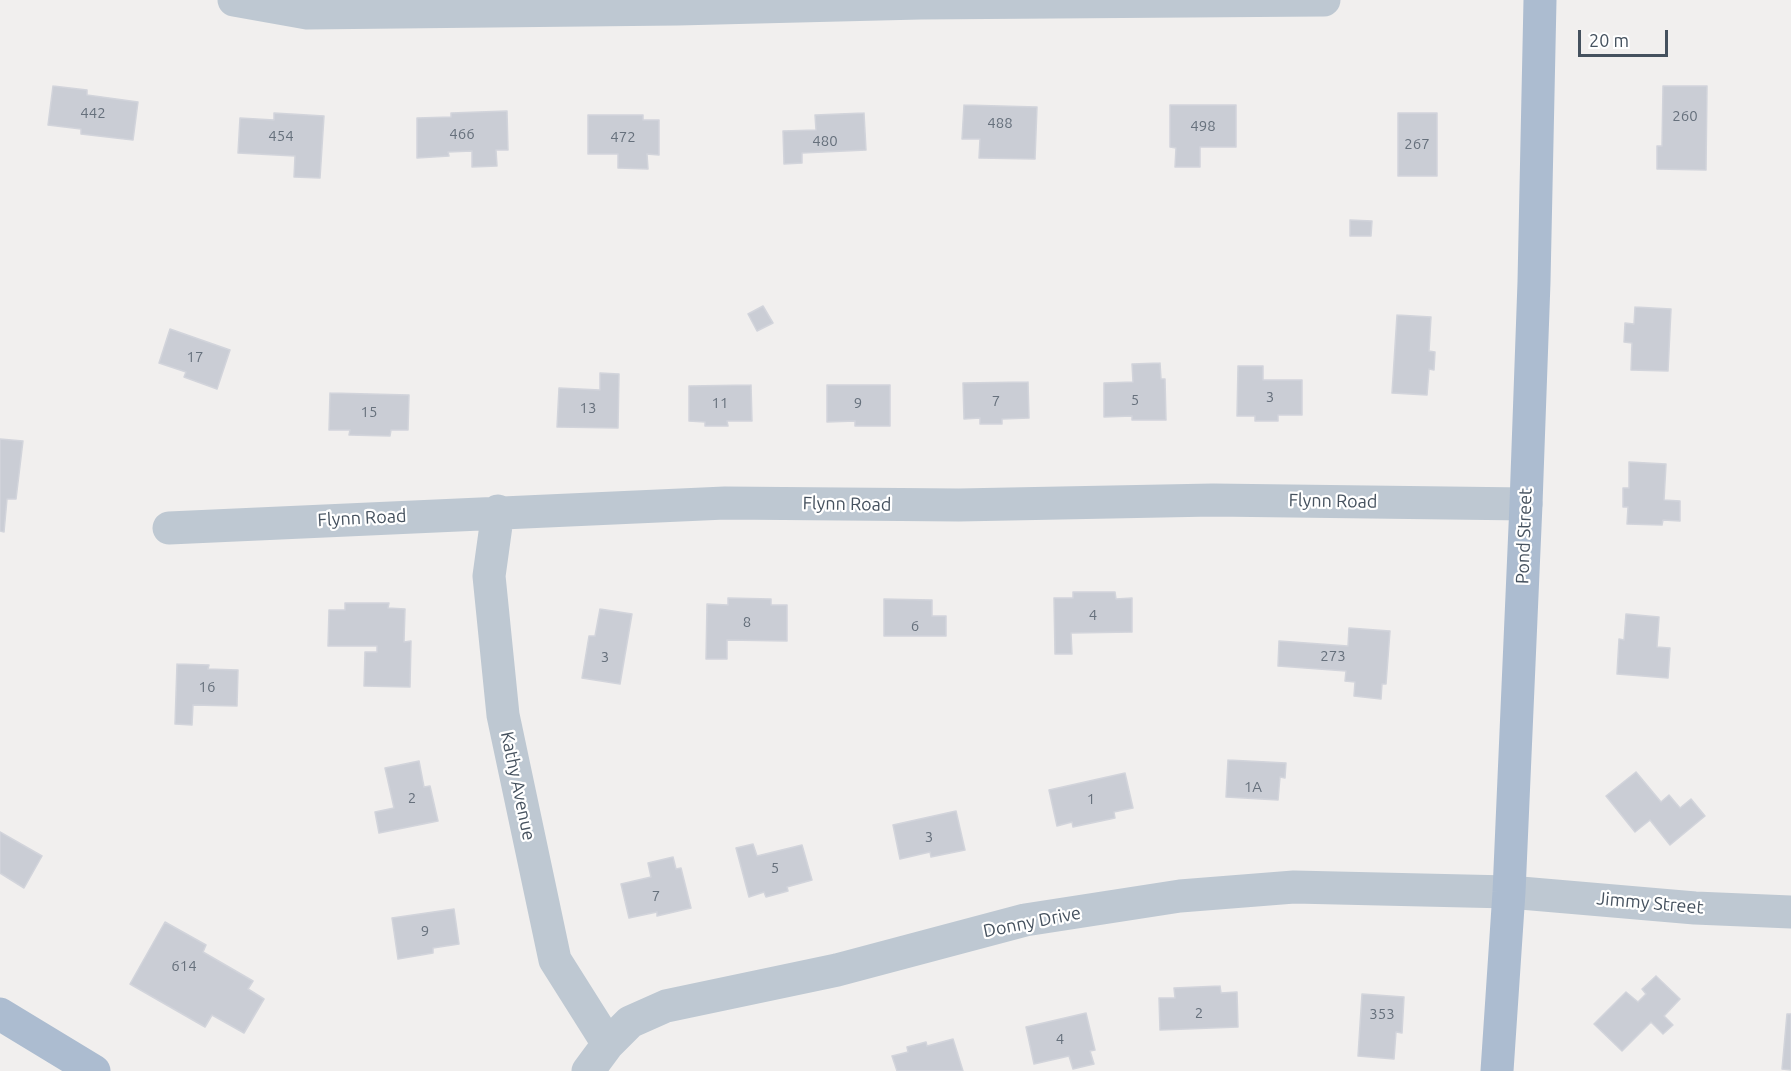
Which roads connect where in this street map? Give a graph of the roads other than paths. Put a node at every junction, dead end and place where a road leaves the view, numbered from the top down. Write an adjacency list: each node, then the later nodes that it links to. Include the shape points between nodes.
1 (234, 0): 4 (street, via 307,13 678,9)
2 (1324, 0): 4 (street)
3 (1540, 0): 5 (main road, Pond Street)
4 (920, 1)
5 (1526, 504): 6 (street, Flynn Road, via 1213,500 959,505 725,503); 8 (main road, Pond Street)
6 (498, 511): 7 (street, Flynn Road); 11 (street, Kathy Avenue, via 489,576 506,726 555,960)
7 (170, 528)
8 (1509, 892): 9 (street, Jimmy Street); 11 (street, Donny Drive, via 1294,887 1180,896 1025,920 837,970 666,1006 630,1022); 14 (main road, Pond Street)
9 (1791, 912)
10 (0, 1014): 12 (main road)
11 (608, 1044): 13 (street, Donny Drive)
12 (94, 1071)
13 (588, 1071)
14 (1497, 1071)

